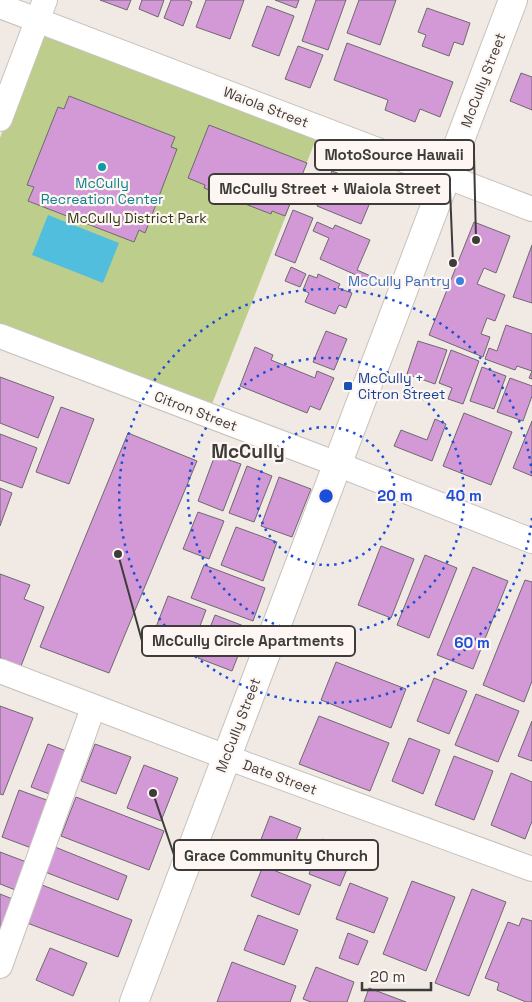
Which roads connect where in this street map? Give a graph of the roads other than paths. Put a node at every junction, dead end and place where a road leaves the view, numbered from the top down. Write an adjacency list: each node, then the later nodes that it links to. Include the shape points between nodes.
1 (513, 0): 5 (main road, McCully Street)
2 (0, 6): 3 (street, Waiola Street)
3 (41, 10): 4 (street); 5 (street, Waiola Street)
4 (0, 119)
5 (447, 176): 6 (street, Waiola Street); 8 (main road, McCully Street)
6 (532, 209)
7 (0, 336): 8 (street, Citron Street)
8 (338, 464): 9 (street, Citron Street); 12 (main road, McCully Street)
9 (532, 541)
10 (0, 671): 11 (street, Date Street)
11 (93, 708): 12 (street, Date Street); 14 (street)
12 (226, 757): 13 (street, Date Street); 15 (main road, McCully Street)
13 (532, 869)
14 (0, 966)
15 (134, 1002)

